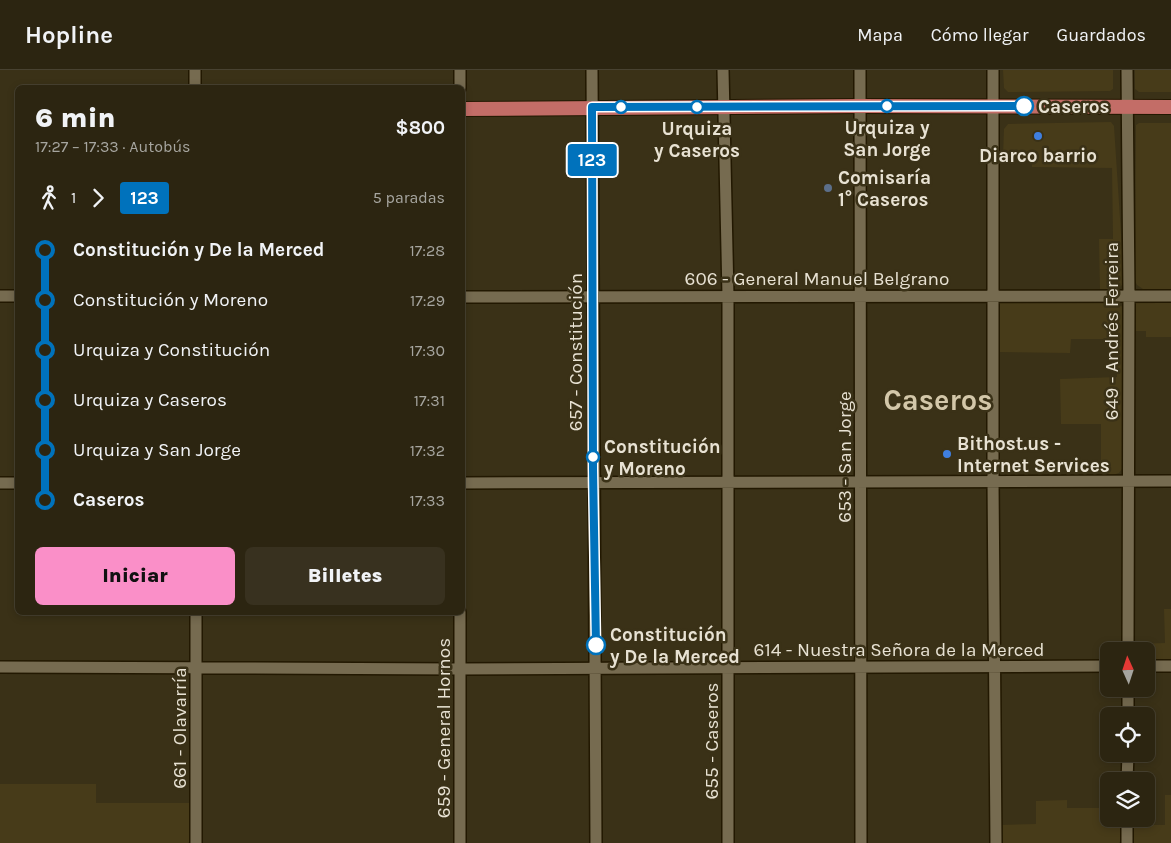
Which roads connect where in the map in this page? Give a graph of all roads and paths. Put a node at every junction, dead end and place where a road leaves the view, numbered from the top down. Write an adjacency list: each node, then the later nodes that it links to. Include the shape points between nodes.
1 (195, 70): 8 (street)
2 (460, 70): 9 (street)
3 (592, 70): 13 (street, 657 - Constitución)
4 (723, 70): 14 (street, 655 - Caseros)
5 (860, 70): 10 (street, 653 - San Jorge)
6 (993, 70): 11 (street)
7 (1127, 70): 12 (street, 649 - Andrés Ferreira)
8 (195, 85)
9 (460, 85)
10 (860, 106): 11 (main road); 14 (main road); 22 (street, 653 - San Jorge)
11 (993, 106): 12 (main road); 17 (street)
12 (1127, 106): 15 (main road); 23 (street, 649 - Andrés Ferreira)
13 (592, 107): 14 (main road); 16 (main road); 20 (street, 657 - Constitución)
14 (724, 107): 21 (street, 655 - Caseros)
15 (1171, 107)
16 (465, 109)
17 (993, 295): 22 (street, 606 - General Manuel Belgrano); 23 (street, 606 - General Manuel Belgrano); 27 (street)
18 (0, 296): 19 (street)
19 (15, 296)
20 (592, 296): 21 (street, 606 - General Manuel Belgrano); 25 (street, 606 - General Manuel Belgrano); 30 (street, 657 - Constitución)
21 (728, 296): 22 (street, 606 - General Manuel Belgrano); 33 (street, 655 - Caseros)
22 (861, 296): 26 (street, 653 - San Jorge)
23 (1129, 296): 24 (street, 606 - General Manuel Belgrano); 28 (street, 649 - Andrés Ferreira)
24 (1171, 296)
25 (465, 297)
26 (861, 481): 27 (street); 33 (street); 44 (street, 653 - San Jorge)
27 (993, 481): 28 (street); 38 (street)
28 (1128, 481): 29 (street); 37 (street, 649 - Andrés Ferreira)
29 (1171, 481)
30 (593, 482): 32 (street); 33 (street); 43 (street, 657 - Constitución)
31 (15, 483): 34 (street)
32 (465, 483)
33 (728, 483): 47 (street, 655 - Caseros)
34 (0, 484)
35 (196, 615): 45 (street, 661 - Olavarría)
36 (460, 615): 46 (street, 659 - General Hornos)
37 (1128, 642)
38 (994, 666): 39 (street, 614 - Nuestra Señora de la Merced); 44 (street, 614 - Nuestra Señora de la Merced); 54 (street)
39 (1100, 666)
40 (1155, 666): 41 (street)
41 (1171, 666)
42 (0, 667): 45 (street, 614 - Nuestra Señora de la Merced)
43 (595, 667): 46 (street, 614 - Nuestra Señora de la Merced); 47 (street, 614 - Nuestra Señora de la Merced); 51 (street, 657 - Constitución)
44 (862, 667): 47 (street, 614 - Nuestra Señora de la Merced); 53 (street, 653 - San Jorge)
45 (197, 668): 46 (street, 614 - Nuestra Señora de la Merced); 49 (street, 661 - Olavarría)
46 (460, 668): 50 (street, 659 - General Hornos)
47 (729, 668): 52 (street, 655 - Caseros)
48 (1127, 827): 55 (street)
49 (196, 843)
50 (460, 843)
51 (596, 843)
52 (728, 843)
53 (861, 843)
54 (996, 843)
55 (1127, 843)

